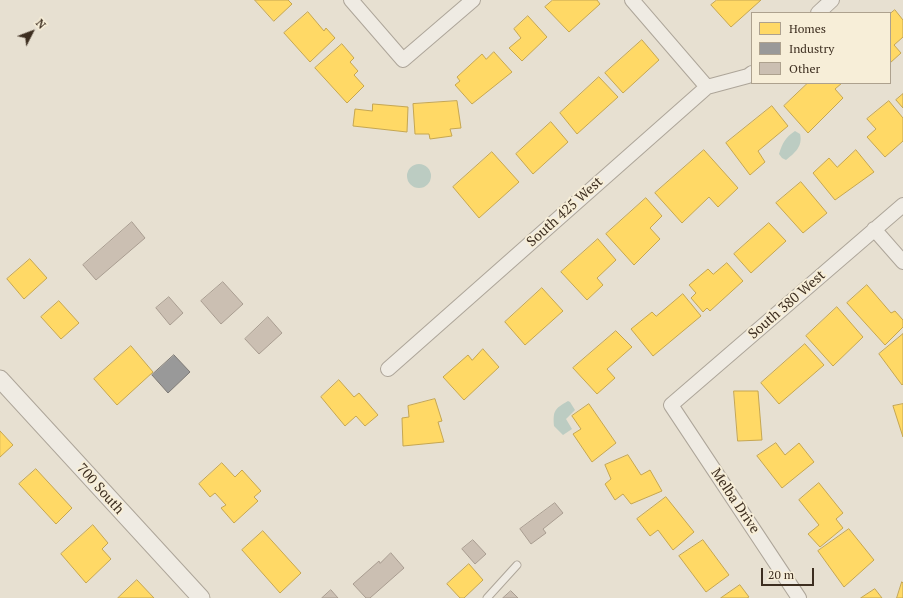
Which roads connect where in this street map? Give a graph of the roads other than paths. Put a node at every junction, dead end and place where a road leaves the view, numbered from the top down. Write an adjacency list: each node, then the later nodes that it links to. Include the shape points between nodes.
1 (351, 0): 2 (street, via 403,60)
2 (473, 0)
3 (632, 0): 7 (street)
4 (832, 0): 5 (street)
5 (819, 12)
6 (751, 74): 7 (street, South 425 West)
7 (707, 87): 11 (street, South 425 West)
8 (903, 205): 9 (street, South 380 West)
9 (874, 229): 10 (street); 13 (street, South 380 West)
10 (903, 262)
11 (388, 369)
12 (0, 379): 15 (street, 700 South)
13 (671, 405): 17 (street, Melba Drive)
14 (517, 565): 16 (lane)
15 (201, 598)
16 (487, 598)
17 (799, 598)

